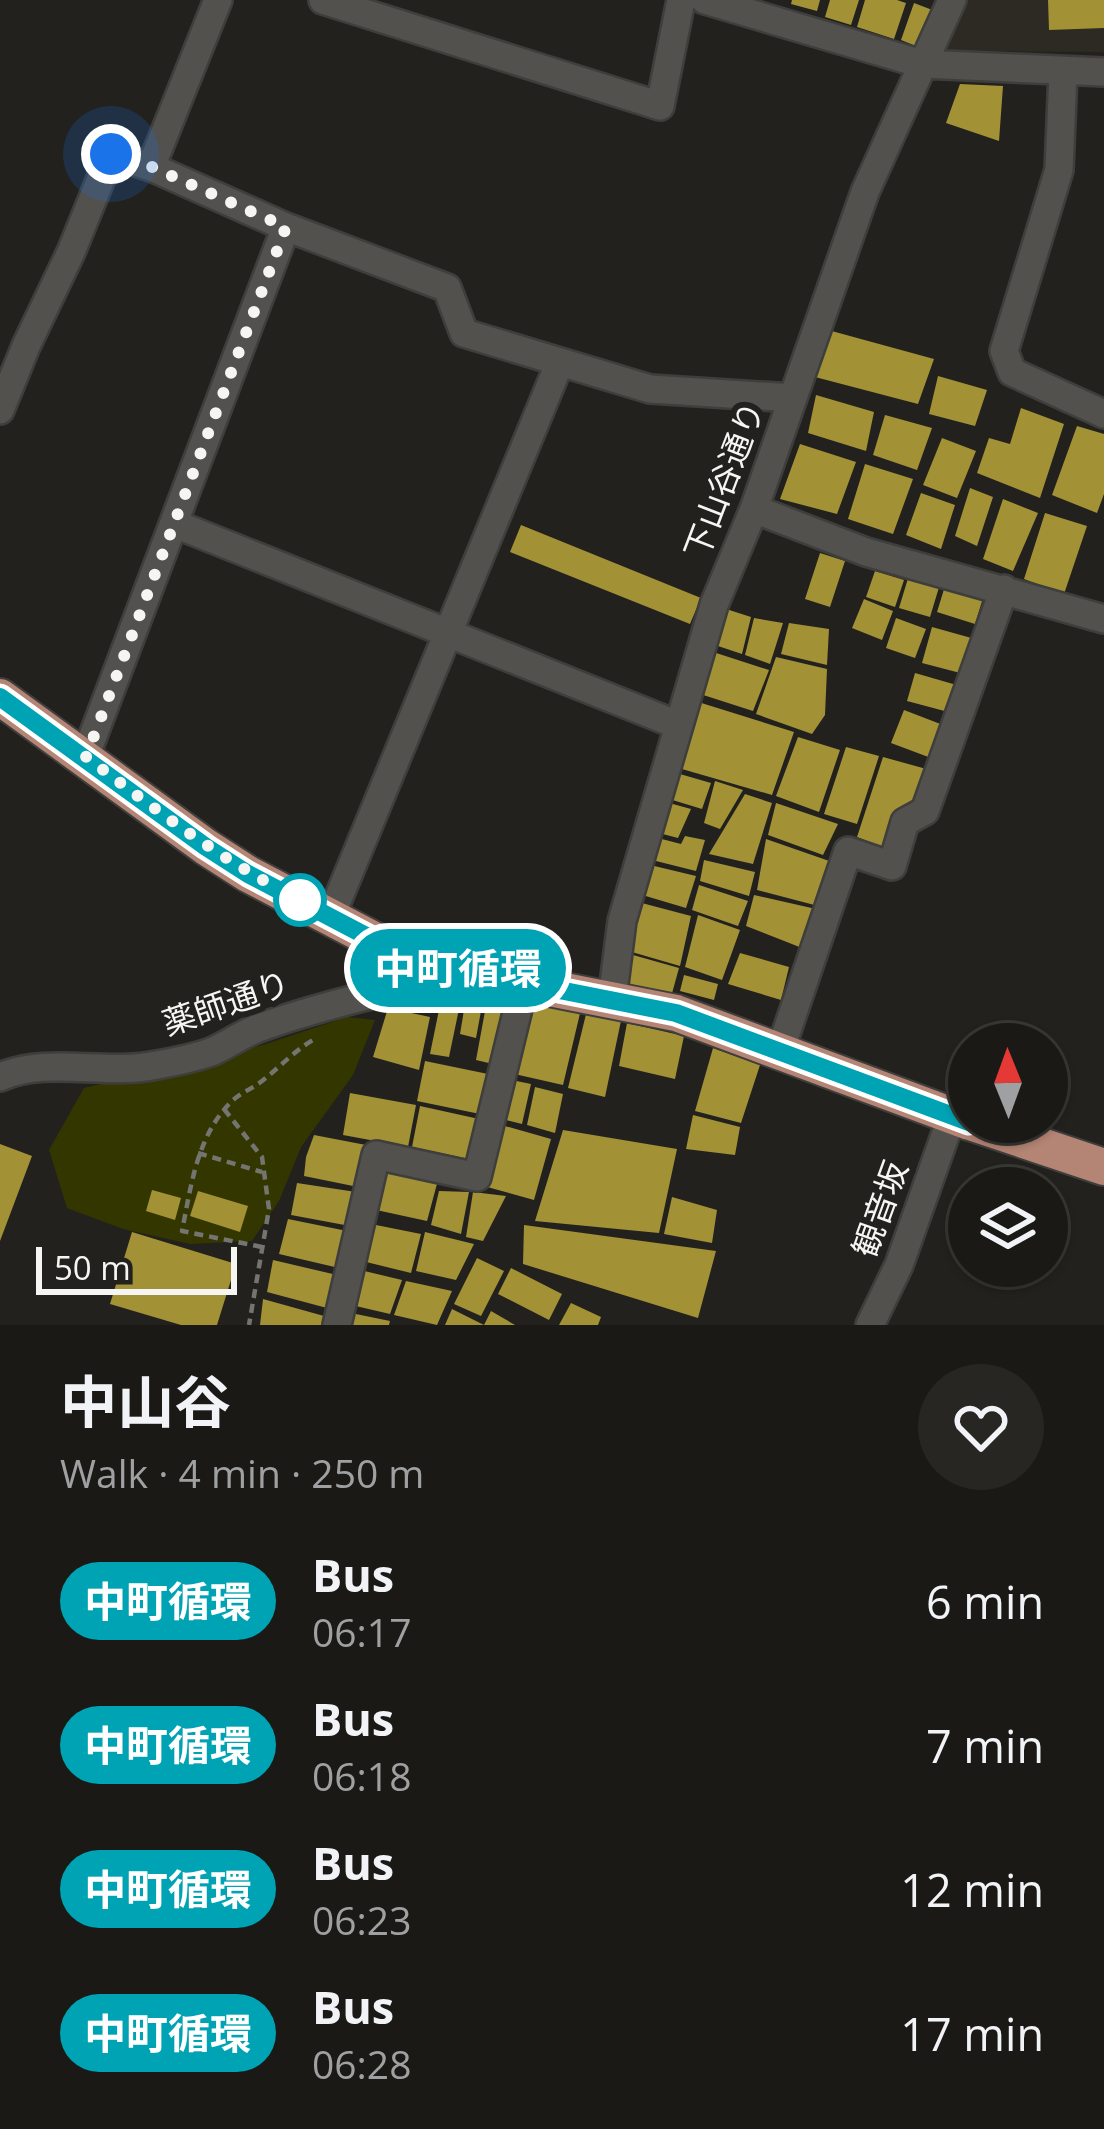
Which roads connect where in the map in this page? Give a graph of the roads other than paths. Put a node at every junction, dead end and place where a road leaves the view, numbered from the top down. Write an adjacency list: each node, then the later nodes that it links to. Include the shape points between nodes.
1 (218, 0): 9 (street)
2 (322, 0): 3 (street, via 660,106)
3 (681, 0)
4 (705, 0): 6 (street)
5 (952, 0): 6 (street, 下山谷通り)
6 (922, 64): 7 (street); 12 (street, 下山谷通り, via 865,192)
7 (1063, 72): 8 (street); 14 (street, via 1060,170 1004,351 1012,372)
8 (1104, 72)
9 (152, 167): 10 (street); 13 (street, via 111,154)
10 (286, 227): 11 (street, via 447,288 464,333); 16 (street)
11 (560, 362): 12 (street, via 650,389); 19 (street)
12 (793, 398): 15 (street, 下山谷通り)
13 (0, 410)
14 (1104, 414)
15 (754, 509): 17 (street, via 866,552); 21 (street, 下山谷通り)
16 (175, 524): 19 (street); 22 (street)
17 (1004, 589): 18 (street); 27 (street, via 925,811 905,822 892,866 848,850)
18 (1104, 619)
19 (446, 633): 21 (street); 23 (street)
20 (0, 697): 22 (main road)
21 (678, 725): 26 (street, 下山谷通り, via 622,921)
22 (86, 757): 23 (main road, via 220,856)
23 (331, 916): 24 (main road, via 389,948)
24 (473, 973): 25 (main road); 28 (street, 薬師通り, via 318,1009 152,1067 22,1068)
25 (524, 984): 26 (main road); 33 (street, via 477,1178 376,1155)
26 (612, 1000): 27 (main road, via 676,1013)
27 (780, 1051): 29 (main road)
28 (0, 1077)
29 (948, 1114)
30 (953, 1143): 34 (street, 観音坂)
31 (1031, 1143): 32 (main road)
32 (1104, 1168)
33 (337, 1325)
34 (870, 1325)

